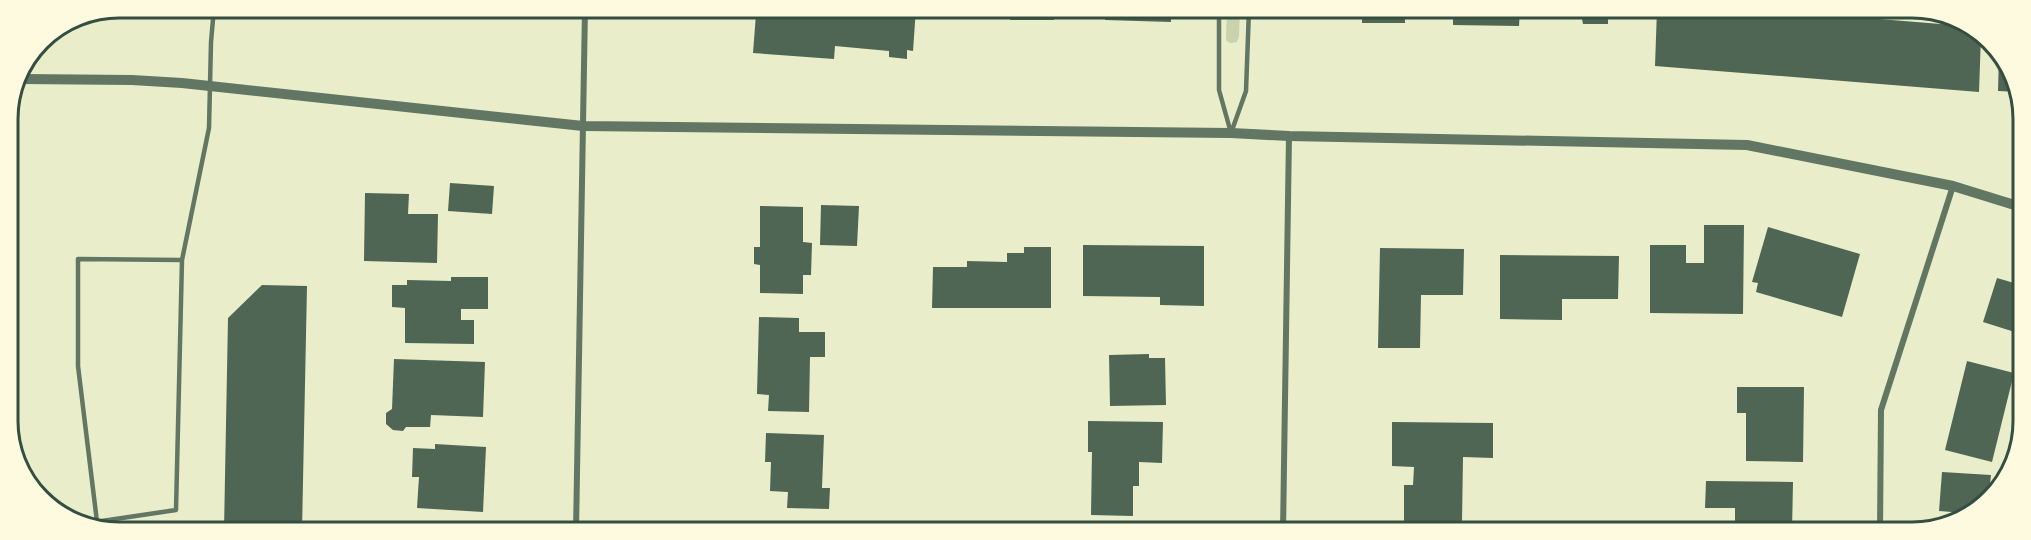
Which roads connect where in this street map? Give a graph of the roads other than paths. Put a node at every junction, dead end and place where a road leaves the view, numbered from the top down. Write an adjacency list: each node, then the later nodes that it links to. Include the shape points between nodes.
1 (213, 18): 6 (lane)
2 (585, 18): 7 (street)
3 (1219, 18): 8 (lane, via 1219,90)
4 (1249, 18): 8 (lane, via 1246,91)
5 (27, 79): 6 (street, via 132,80)
6 (209, 86): 7 (street); 12 (lane, via 210,129)
7 (583, 126): 8 (street); 15 (street)
8 (1231, 133): 9 (street)
9 (1289, 136): 10 (street, via 1747,145); 16 (street)
10 (1953, 186): 11 (street); 17 (street, via 1881,410)
11 (2013, 205)
12 (182, 260): 13 (lane, via 78,259 78,366); 14 (lane, via 176,510)
13 (95, 519)
14 (105, 521)
15 (576, 522)
16 (1283, 522)
17 (1880, 522)

